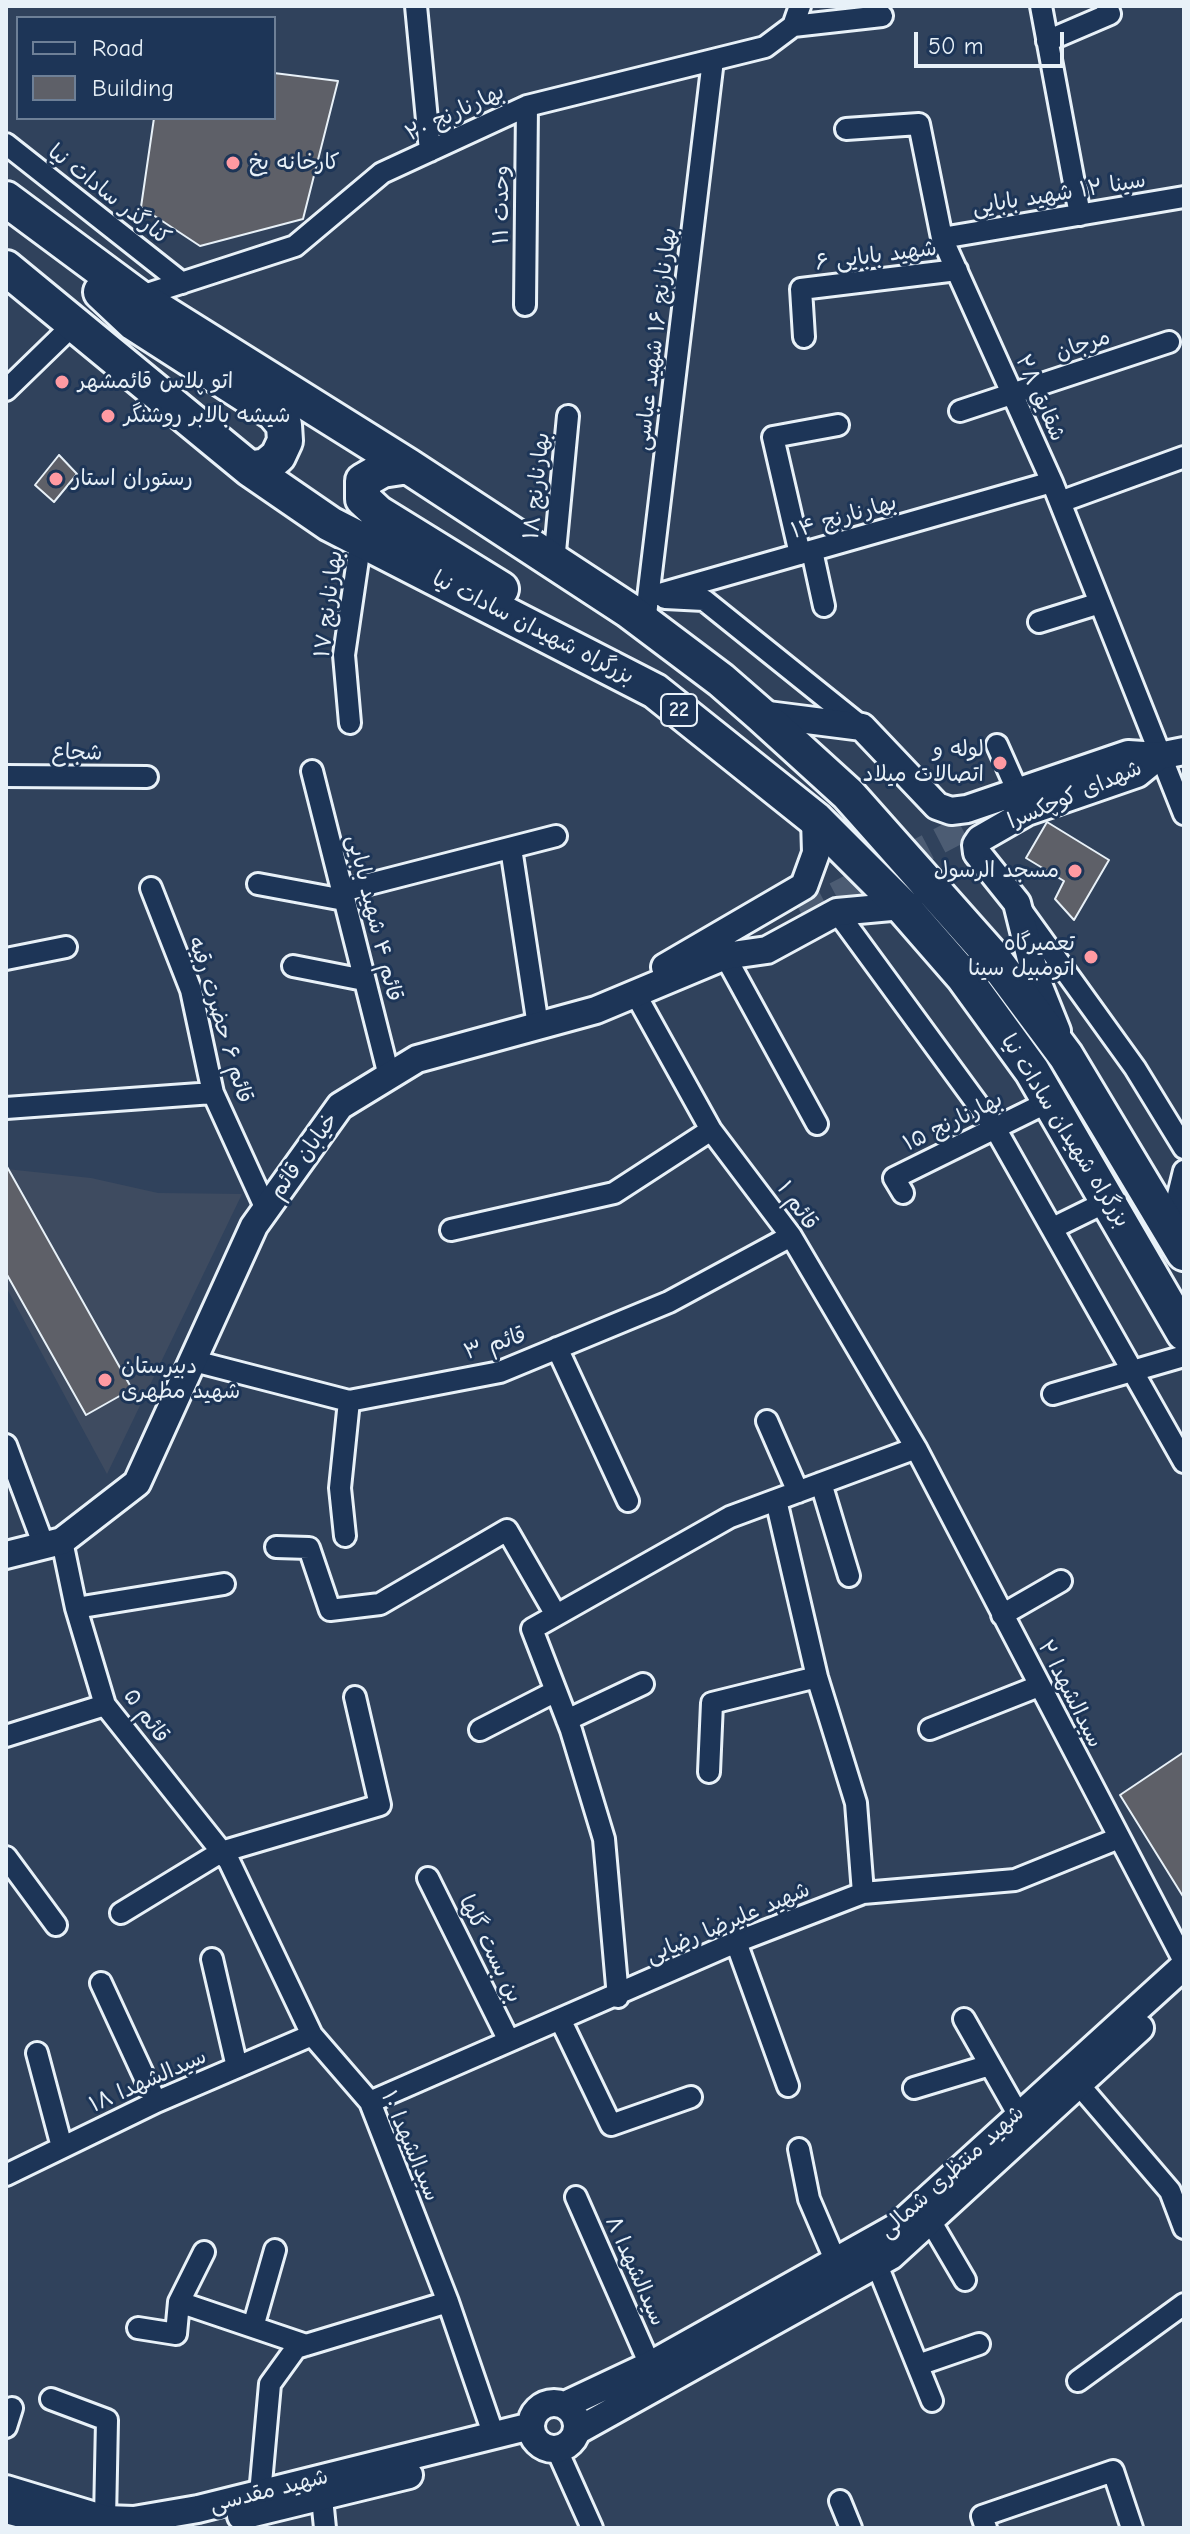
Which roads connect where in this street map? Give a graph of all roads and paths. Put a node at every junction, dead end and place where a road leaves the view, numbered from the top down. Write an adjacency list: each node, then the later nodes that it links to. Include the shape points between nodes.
1 (416, 6): 12 (street)
2 (800, 6): 6 (street)
3 (1041, 6): 7 (street)
4 (1107, 6): 7 (street, via 1110,14)
5 (882, 16): 6 (street)
6 (793, 26): 8 (street, بهارنارنج ۲۰, via 765,47)
7 (1047, 41): 15 (street)
8 (713, 60): 9 (street, بهارنارنج ۲۰); 40 (street, بهارنارنج ۱۶ شهید عباسی)
9 (527, 106): 12 (street, بهارنارنج ۲۰); 21 (street, وحدت ۱۱)
10 (846, 129): 16 (street, شقایق ۲۸, via 919,124)
11 (6, 144): 19 (street, کنارگذر سادات نیا)
12 (430, 151): 19 (street, بهارنارنج ۲۰, via 382,173 295,246)
13 (1184, 197): 15 (street, سینا ۱۲ شهید بابایی)
14 (6, 201): 20 (highway, بزرگراه شهیدان سادات نیا / 22); 32 (highway, via 134,323 274,413 284,425 285,441 266,466)
15 (1080, 215): 16 (street, سینا ۱۲ شهید بابایی)
16 (942, 238): 18 (street, شقایق ۲۸)
17 (6, 268): 22 (highway, بزرگراه شهیدان سادات نیا / 22)
18 (957, 270): 23 (street, شهید بابایی ۶, via 801,289); 26 (street, شقایق ۲۸)
19 (182, 283): 20 (street, بهارنارنج ۲۰)
20 (138, 297): 31 (highway, بزرگراه شهیدان سادات نیا / 22)
21 (525, 305)
22 (74, 324): 25 (street); 32 (highway, بزرگراه شهیدان سادات نیا / 22)
23 (804, 337)
24 (1169, 342): 26 (street, مرجان)
25 (9, 381)
26 (1012, 393): 27 (street, مرجان); 33 (street, شقایق ۲۸)
27 (960, 411)
28 (568, 416): 37 (street, بهارنارنج ۱۸)
29 (838, 425): 36 (street, via 773,437)
30 (1184, 457): 34 (street)
31 (408, 466): 37 (highway, بزرگراه شهیدان سادات نیا / 22); 42 (highway, via 382,470 363,481 363,499 508,593)
32 (250, 469): 35 (highway, بزرگراه شهیدان سادات نیا / 22)
33 (1052, 482): 34 (street, شقایق ۲۸); 36 (street, بهارنارنج ۱۴)
34 (1060, 502): 38 (street, شقایق ۲۸)
35 (361, 539): 42 (highway, بزرگراه شهیدان سادات نیا / 22); 44 (street, بهارنارنج ۱۷, via 344,655)
36 (806, 552): 39 (street); 40 (street, بهارنارنج ۱۴)
37 (554, 562): 40 (highway, بزرگراه شهیدان سادات نیا / 22)
38 (1100, 603): 41 (street); 47 (street, شقایق ۲۸)
39 (824, 606)
40 (647, 610): 43 (highway, بزرگراه شهیدان سادات نیا / 22); 45 (street, via 704,600)
41 (1039, 622)
42 (599, 664): 53 (highway, بزرگراه شهیدان سادات نیا / 22, via 655,691)
43 (760, 714): 45 (main road); 70 (highway, بزرگراه شهیدان سادات نیا / 22, via 848,794 944,898)
44 (350, 723)
45 (862, 727): 51 (main road, شهدای کوچکسرا, via 937,806 951,811)
46 (997, 745): 51 (street)
47 (1172, 753): 51 (main road, شهدای کوچکسرا, via 1137,774); 52 (street, شقایق ۲۸)
48 (312, 771): 58 (street, قائم ۴ شهید بابایی)
49 (6, 776): 50 (street, شجاع)
50 (147, 777)
51 (1022, 801): 59 (main road, شهدای کوچکسرا, via 976,845)
52 (1184, 814)
53 (815, 819): 60 (highway, بزرگراه شهیدان سادات نیا / 22); 68 (main road, via 816,853 804,886 658,972)
54 (556, 836): 55 (street)
55 (511, 848): 58 (street); 69 (street)
56 (258, 884): 58 (street)
57 (151, 888): 72 (street, قائم ۶ حضرت رقیه, via 191,990)
58 (343, 895): 67 (street, قائم ۴ شهید بابایی)
59 (1017, 903): 70 (main road, شهدای کوچکسرا, via 1036,979); 78 (street, via 1135,1068)
60 (902, 906): 61 (main road, خیابان قائم); 73 (highway, بزرگراه شهیدان سادات نیا / 22, via 963,976)
61 (837, 912): 64 (main road, خیابان قائم, via 767,950); 76 (street)
62 (801, 913): 64 (main road)
63 (66, 947): 65 (street)
64 (725, 956): 68 (main road, خیابان قائم); 75 (street)
65 (6, 959)
66 (293, 966): 67 (street)
67 (364, 980): 71 (street, قائم ۴ شهید بابایی)
68 (636, 995): 69 (main road, خیابان قائم); 77 (street, قائم ۱)
69 (538, 1026): 71 (main road, خیابان قائم, via 417,1059)
70 (1066, 1056): 86 (highway, بزرگراه شهیدان سادات نیا / 22)
71 (389, 1076): 82 (main road, خیابان قائم, via 340,1106)
72 (213, 1093): 74 (street); 82 (street, قائم ۶ حضرت رقیه)
73 (1050, 1101): 76 (street, بهارنارنج ۱۵); 81 (highway, بزرگراه شهیدان سادات نیا / 22)
74 (6, 1108)
75 (817, 1124)
76 (995, 1128): 80 (street, بهارنارنج ۱۵, via 894,1178); 83 (street)
77 (711, 1130): 84 (street, via 614,1193); 85 (street, قائم ۱)
78 (1184, 1148)
79 (1184, 1171): 86 (street)
80 (903, 1193)
81 (1110, 1200): 83 (street); 87 (highway, بزرگراه شهیدان سادات نیا / 22)
82 (266, 1209): 90 (main road, خیابان قائم)
83 (1053, 1228): 91 (street)
84 (451, 1230)
85 (791, 1236): 88 (street, قائم ۳, via 669,1302); 96 (street, قائم ۱)
86 (1177, 1240)
87 (1184, 1333)
88 (557, 1348): 93 (street, قائم ۳, via 500,1372); 101 (street)
89 (1184, 1356): 91 (street)
90 (194, 1361): 93 (street, قائم ۳); 103 (main road, خیابان قائم, via 137,1483)
91 (1134, 1370): 92 (street); 97 (street)
92 (1053, 1394)
93 (349, 1401): 102 (street, via 340,1488)
94 (767, 1421): 99 (street)
95 (6, 1445): 103 (street, قائم ۵)
96 (916, 1448): 98 (street); 111 (street, سیدالشهدا ۲)
97 (1184, 1462)
98 (821, 1483): 99 (street); 106 (street)
99 (798, 1492): 100 (street)
100 (776, 1500): 110 (street, via 730,1517); 112 (street)
101 (628, 1501)
102 (345, 1536)
103 (53, 1543): 105 (main road, خیابان قائم); 109 (street, قائم ۵)
104 (276, 1547): 110 (street, via 309,1548 330,1610 380,1604 507,1530)
105 (6, 1555)
106 (849, 1576)
107 (1061, 1581): 111 (street)
108 (224, 1584): 109 (street)
109 (76, 1608): 117 (street, قائم ۵)
110 (556, 1615): 115 (street, via 532,1629)
111 (1002, 1615): 114 (street, سیدالشهدا ۲)
112 (817, 1677): 122 (street, via 712,1703); 127 (street, via 856,1803)
113 (643, 1684): 118 (street)
114 (1039, 1686): 119 (street); 123 (street, سیدالشهدا ۲)
115 (556, 1691): 118 (street); 120 (street)
116 (355, 1697): 124 (street, via 380,1805)
117 (105, 1705): 121 (street); 124 (street, قائم ۵)
118 (567, 1720): 135 (street, via 604,1839)
119 (930, 1729)
120 (480, 1730)
121 (6, 1736)
122 (709, 1772)
123 (1119, 1838): 127 (street, شهید علیرضا رضایی, via 1015,1880); 132 (street, سیدالشهدا ۲)
124 (221, 1852): 128 (street); 138 (street, سیدالشهدا ۱۰)
125 (6, 1857): 129 (street)
126 (428, 1878): 139 (street, بن بست گلها)
127 (863, 1893): 130 (street, شهید علیرضا رضایی)
128 (121, 1913)
129 (56, 1925)
130 (736, 1942): 135 (street, شهید علیرضا رضایی); 143 (street)
131 (212, 1959): 142 (street)
132 (1184, 1964): 149 (main road, شهید منتظری شمالی)
133 (101, 1983): 147 (street)
134 (1184, 1986): 144 (main road, شهید منتظری شمالی)
135 (618, 1997): 136 (street, شهید علیرضا رضایی)
136 (560, 2019): 139 (street, شهید علیرضا رضایی); 146 (street, via 611,2125)
137 (964, 2019): 141 (street)
138 (312, 2035): 142 (street, سیدالشهدا ۱۸); 148 (street, سیدالشهدا ۱۰)
139 (509, 2041): 148 (street, شهید علیرضا رضایی)
140 (37, 2053): 150 (street)
141 (990, 2065): 145 (street); 149 (street)
142 (237, 2067): 147 (street, سیدالشهدا ۱۸)
143 (788, 2086)
144 (1080, 2086): 154 (main road, شهید منتظری شمالی); 155 (street, via 1170,2191)
145 (914, 2088)
146 (691, 2097)
147 (156, 2102): 150 (street, سیدالشهدا ۱۸)
148 (370, 2102): 162 (street, سیدالشهدا ۱۰)
149 (1018, 2114): 158 (main road, شهید منتظری شمالی, via 898,2226)
150 (62, 2147): 152 (street, سیدالشهدا ۱۸)
151 (799, 2149): 158 (street, via 809,2199)
152 (6, 2175)
153 (576, 2197): 168 (street, سیدالشهدا ۸)
154 (931, 2222): 159 (main road, شهید منتظری شمالی); 160 (street)
155 (1184, 2228)
156 (275, 2250): 164 (street)
157 (204, 2252): 161 (street)
158 (836, 2262): 168 (main road, شهید منتظری شمالی)
159 (877, 2265): 169 (street); 174 (main road, شهید منتظری شمالی)
160 (965, 2280)
161 (179, 2302): 164 (street); 165 (street, via 176,2334)
162 (448, 2302): 167 (street); 176 (street, سیدالشهدا ۱۰)
163 (1184, 2304): 170 (street)
164 (253, 2327): 167 (street)
165 (138, 2328)
166 (979, 2344): 169 (street)
167 (306, 2345): 181 (street, via 296,2348 270,2384)
168 (650, 2365): 173 (main road, شهید منتظری شمالی)
169 (918, 2365): 172 (street)
170 (1078, 2381)
171 (51, 2399): 182 (street, via 107,2420)
172 (932, 2401)
173 (565, 2405): 174 (main road, via 575,2416); 175 (main road, via 542,2406)
174 (577, 2431): 175 (main road, via 570,2444)
175 (541, 2439): 176 (main road, شهید مقدسی); 186 (street)
176 (495, 2444): 178 (main road, شهید مقدسی); 181 (main road, شهید مقدسی)
177 (6, 2489): 182 (main road, شهید مقدسی)
178 (322, 2498): 181 (main road, شهید مقدسی); 185 (street)
179 (840, 2501): 187 (street)
180 (6, 2510): 183 (main road)
181 (263, 2511): 182 (main road, شهید مقدسی); 184 (main road, شهید مقدسی)
182 (103, 2524)
183 (73, 2528)
184 (183, 2528)
185 (325, 2528)
186 (592, 2528)
187 (851, 2528)
188 (986, 2528): 189 (street, via 982,2516 1113,2471)
189 (1132, 2528)

